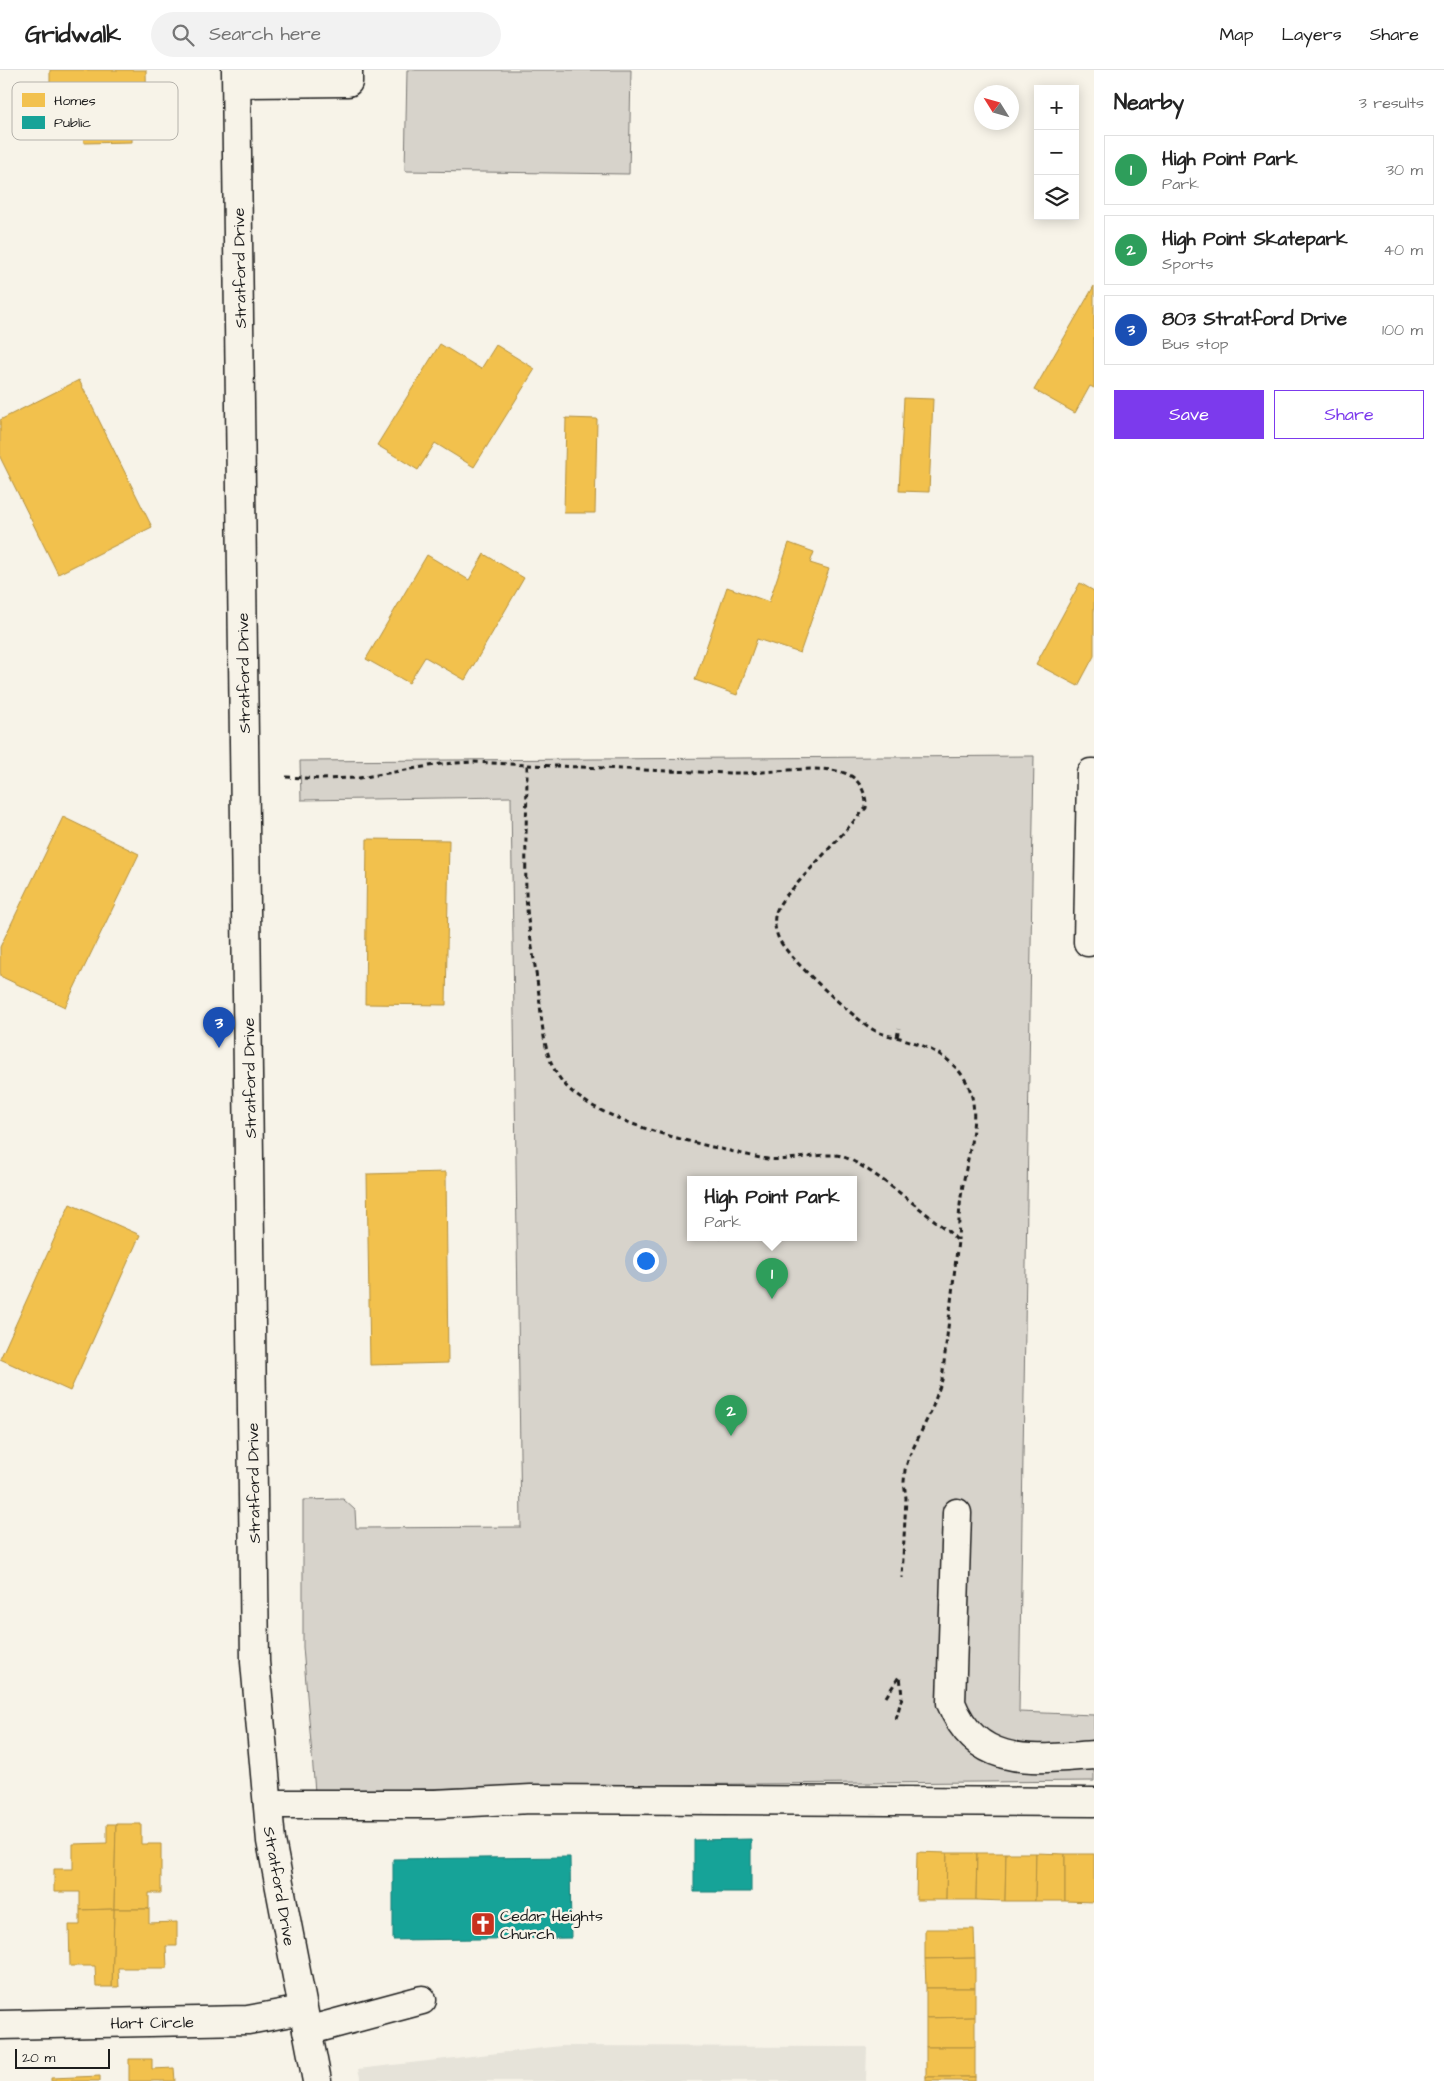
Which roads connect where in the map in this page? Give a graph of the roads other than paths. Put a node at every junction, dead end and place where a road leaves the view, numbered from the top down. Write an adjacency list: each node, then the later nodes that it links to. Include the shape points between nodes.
1 (348, 70): 2 (street, via 348,82)
2 (237, 76): 8 (street, Stratford Drive, via 255,1662)
3 (1094, 773): 4 (street, via 1091,773)
4 (1088, 942)
5 (957, 1513): 6 (street, via 951,1695 956,1717 975,1738 997,1753 1026,1759)
6 (1094, 1755)
7 (1094, 1802): 8 (street, via 531,1799 434,1804)
8 (268, 1804): 10 (street, Stratford Drive, via 271,1841)
9 (422, 2000): 10 (street, Hart Circle)
10 (304, 2021): 11 (street, Hart Circle); 12 (street, Stratford Drive)
11 (0, 2025)
12 (317, 2081)

